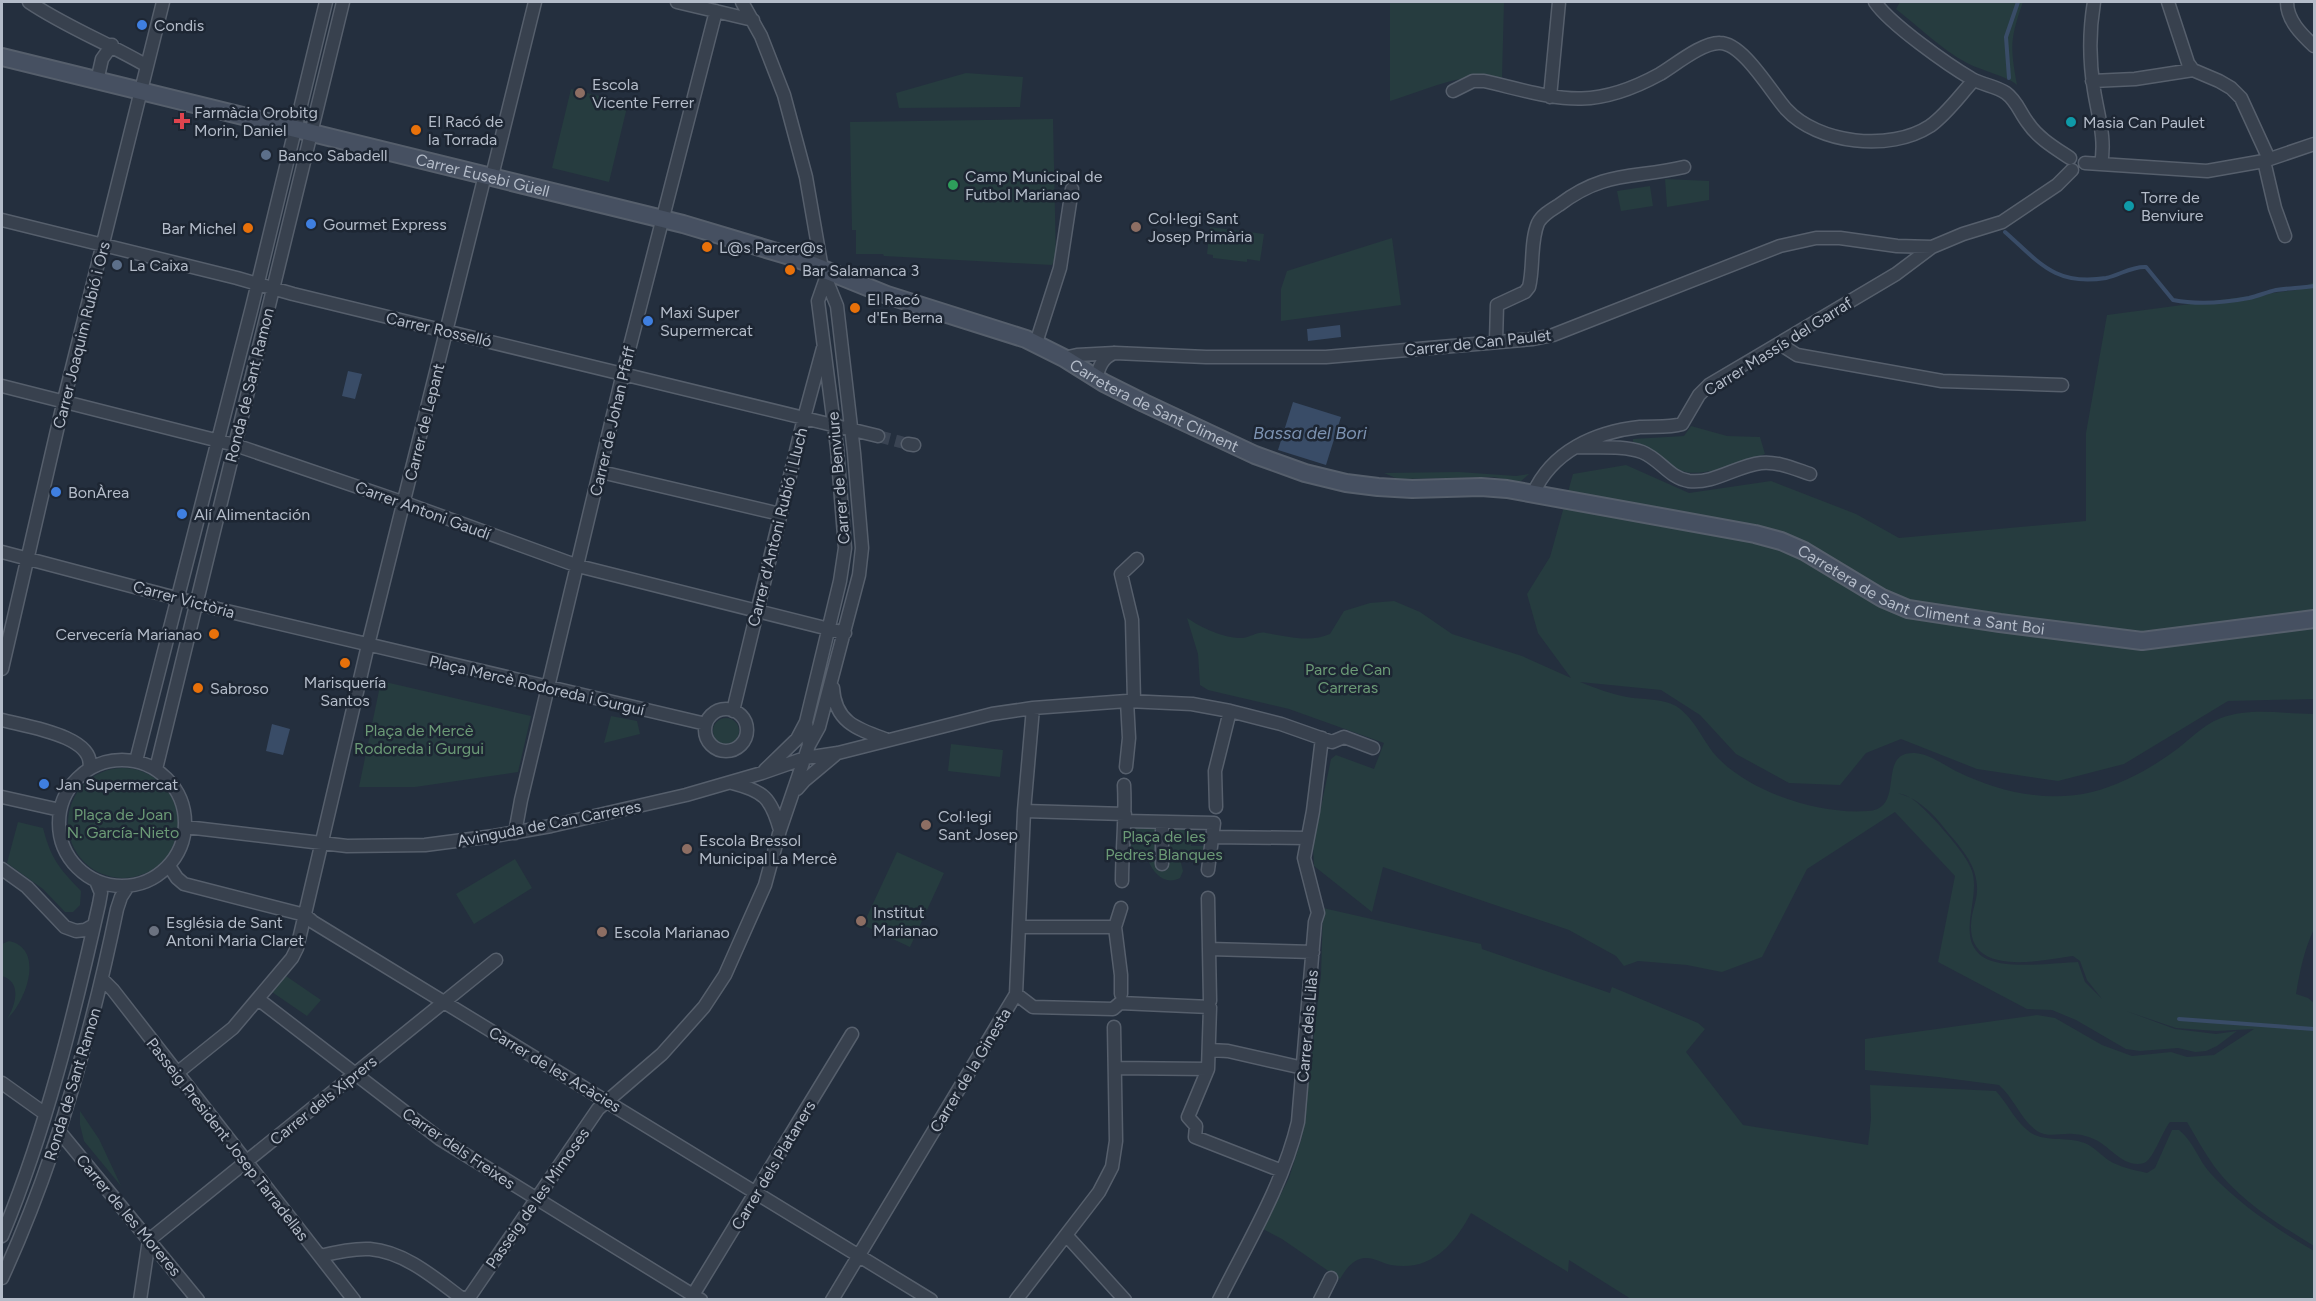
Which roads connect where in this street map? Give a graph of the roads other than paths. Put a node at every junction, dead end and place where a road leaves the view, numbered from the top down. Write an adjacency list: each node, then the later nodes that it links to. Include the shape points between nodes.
1 (28, 2): 15 (street, via 90,38)
2 (163, 2): 18 (street, Carrer Joaquim Rubió i Ors)
3 (326, 2): 26 (street, Ronda de Sant Ramon)
4 (343, 2): 26 (street, Ronda de Sant Ramon)
5 (535, 2): 32 (street, Carrer de Lepant)
6 (677, 2): 13 (street)
7 (742, 2): 14 (street, Carrer de Benviure)
8 (1559, 2): 25 (street)
9 (1875, 2): 20 (street, via 1906,31)
10 (2094, 2): 22 (street, via 2090,34)
11 (2168, 2): 19 (street, via 2187,63)
12 (2287, 2): 16 (street, via 2293,22)
13 (716, 11): 14 (street); 35 (street, Carrer de Johan Pfaff)
14 (753, 20): 42 (street, Carrer de Benviure, via 786,106 806,177)
15 (112, 45): 18 (street); 21 (street, via 102,59)
16 (2314, 46)
17 (2, 57): 21 (street)
18 (147, 66): 24 (street, Carrer Joaquim Rubió i Ors)
19 (2193, 70): 22 (street); 28 (street, via 2236,92)
20 (1974, 80): 25 (street, via 1930,125 1904,137 1870,141 1843,139 1799,120 1737,48 1720,43 1703,47 1625,90 1595,98); 29 (street, via 2013,99 2033,130)
21 (97, 81): 24 (street, Carrer Eusebi Güell)
22 (2092, 81): 30 (street, via 2103,138)
23 (1453, 91): 25 (street, via 1473,81 1485,81)
24 (140, 92): 26 (street, Carrer Eusebi Güell); 37 (street, Carrer Joaquim Rubió i Ors)
25 (1550, 97)
26 (304, 131): 32 (street, Carrer Eusebi Güell); 43 (street, Ronda de Sant Ramon); 44 (street, Ronda de Sant Ramon)
27 (2314, 144): 28 (street)
28 (2267, 160): 30 (street, via 2206,171); 36 (street, via 2275,208)
29 (2071, 164): 30 (street, Carrer de Can Paulet, via 2080,171 2085,163); 39 (street, Carrer de Can Paulet, via 2062,181 2002,222)
30 (2101, 164)
31 (1684, 166): 46 (street, via 1595,183 1571,195 1543,217 1536,233 1528,287 1496,308)
32 (488, 176): 35 (street, Carrer Eusebi Güell); 45 (street, Carrer de Lepant)
33 (1072, 189): 47 (street, via 1060,268)
34 (2, 220): 37 (street, Carrer Rosselló)
35 (663, 220): 42 (street, Carrer Eusebi Güell, via 793,257); 52 (street, Carrer de Johan Pfaff)
36 (2285, 236)
37 (104, 244): 43 (street, Carrer Rosselló); 56 (street, Carrer Joaquim Rubió i Ors)
38 (1894, 245): 39 (street, Carrer de Can Paulet); 41 (street, via 1901,259); 46 (street, Carrer de Can Paulet, via 1840,238 1800,241 1553,335)
39 (1932, 248): 40 (street, Carrer de Can Paulet)
40 (1909, 265): 41 (street, Carrer Massís del Garraf)
41 (1896, 274): 49 (street, Carrer Massís del Garraf)
42 (823, 275): 47 (street, Carretera de Sant Climent); 48 (street, Carrer de Benviure, via 818,300); 59 (street, Carrer de Benviure, via 837,306)
43 (258, 284): 44 (street, Carrer Rosselló); 62 (street, Ronda de Sant Ramon)
44 (273, 288): 45 (street, Carrer Rosselló); 63 (street, Ronda de Sant Ramon)
45 (447, 331): 52 (street, Carrer Rosselló); 69 (street, Carrer de Lepant)
46 (1496, 341): 50 (street, Carrer de Can Paulet, via 1326,357)
47 (1036, 343): 51 (street, Carretera de Sant Climent)
48 (824, 344): 57 (street, Carrer d'Antoni Rubió i Lluch); 58 (street, Carrer de Benviure)
49 (1780, 344): 54 (street, via 1797,355 1942,381); 60 (street, Carrer Massís del Garraf, via 1704,388 1682,424)
50 (1115, 353): 51 (street, Carrer de Can Paulet); 53 (street, via 1102,362)
51 (1064, 358): 53 (street, Carretera de Sant Climent)
52 (623, 373): 57 (street, Carrer Rosselló); 66 (street, Carrer de Johan Pfaff)
53 (1096, 379): 68 (street, Carretera de Sant Climent, via 1255,454 1305,473 1378,487 1481,487)
54 (2062, 385)
55 (2, 386): 56 (street, Carrer Antoni Gaudí)
56 (64, 400): 62 (street, Carrer Antoni Gaudí); 72 (street, Carrer Joaquim Rubió i Ors)
57 (804, 418): 58 (street, Carrer Rosselló); 70 (street, Carrer d'Antoni Rubió i Lluch)
58 (834, 426): 59 (street, Carrer Rosselló); 79 (street, Carrer de Benviure, via 845,548)
59 (851, 430): 61 (street, Carrer Rosselló); 80 (street, Carrer de Benviure, via 862,548)
60 (1621, 430): 64 (street); 65 (street)
61 (878, 436)
62 (218, 440): 63 (street, Carrer Antoni Gaudí); 75 (street, Ronda de Sant Ramon)
63 (235, 445): 69 (street, Carrer Antoni Gaudí); 76 (street, Ronda de Sant Ramon)
64 (1576, 447): 65 (street); 68 (street, via 1545,471)
65 (1619, 449): 67 (street, via 1640,451 1673,475 1689,481 1759,463 1778,464)
66 (601, 472): 70 (street); 74 (street, Carrer de Johan Pfaff)
67 (1810, 474)
68 (1533, 494): 78 (street, Carretera de Sant Climent a Sant Boi, via 1781,541 1908,609 2142,641)
69 (405, 503): 74 (street, Carrer Antoni Gaudí); 81 (street, Carrer de Lepant)
70 (780, 514): 77 (street, Carrer d'Antoni Rubió i Lluch)
71 (2, 552): 72 (street, Carrer Victòria)
72 (26, 558): 75 (street, Carrer Victòria); 82 (street, Carrer Joaquim Rubió i Ors)
73 (1137, 559): 85 (street, via 1121,574 1132,620)
74 (578, 566): 77 (street, Carrer Antoni Gaudí); 84 (street, Carrer de Johan Pfaff)
75 (177, 598): 76 (street, Carrer Victòria); 98 (street, Ronda de Sant Ramon)
76 (197, 603): 81 (street, Carrer Victòria); 101 (street, Ronda de Sant Ramon)
77 (756, 610): 79 (street, Carrer Antoni Gaudí); 87 (street, Carrer d'Antoni Rubió i Lluch)
78 (2314, 619)
79 (829, 630): 80 (street, Carrer Antoni Gaudí); 90 (street, Carrer de Benviure)
80 (845, 633): 83 (street, Carrer de Benviure)
81 (368, 645): 84 (street, Plaça Mercè Rodoreda i Gurguí); 117 (street, Carrer de Lepant)
82 (2, 669)
83 (832, 680): 93 (street, Carrer de Benviure, via 834,700 846,721); 94 (street, Carrer de Benviure, via 819,727)
84 (548, 688): 91 (street, Plaça Mercè Rodoreda i Gurguí); 114 (street, Carrer de Johan Pfaff)
85 (1130, 701): 86 (street, Avinguda de Can Carreres); 88 (street, Avinguda de Can Carreres, via 1192,704); 99 (street)
86 (1033, 708): 93 (street, Avinguda de Can Carreres); 109 (street, Carrer de la Ginesta)
87 (733, 711): 91 (street, via 715,712); 91 (street, via 747,727 738,747 725,751 713,747)
88 (1230, 711): 92 (street, Avinguda de Can Carreres); 107 (street, via 1215,771)
89 (2, 720): 100 (street, via 75,741 85,750)
90 (806, 722): 94 (street, Carrer de Benviure); 102 (street, Avinguda de Can Carreres, via 797,739)
91 (705, 724)
92 (1322, 738): 95 (street, Avinguda de Can Carreres, via 1332,742 1344,737); 116 (street, Carrer dels Lilàs)
93 (885, 740): 96 (street, Avinguda de Can Carreres)
94 (809, 745): 97 (street, Carrer de Benviure)
95 (1373, 748)
96 (838, 753): 97 (street, Avinguda de Can Carreres); 105 (street, Avinguda de Can Carreres)
97 (805, 758): 102 (street, Avinguda de Can Carreres); 105 (street, Passeig de les Mimoses)
98 (136, 761): 100 (street, via 118,760); 101 (street)
99 (1126, 766)
100 (89, 769): 108 (street, via 72,784)
101 (156, 769): 112 (street, via 179,794)
102 (762, 773): 103 (street, Avinguda de Can Carreres)
103 (731, 783): 113 (street, via 752,788 767,799); 114 (street, Avinguda de Can Carreres)
104 (1124, 785): 110 (street)
105 (792, 795): 113 (street, Passeig de les Mimoses)
106 (2, 797): 108 (street)
107 (1216, 807)
108 (60, 810): 122 (street, via 64,849 80,870)
109 (1024, 811): 110 (street); 129 (street, Carrer de la Ginesta)
110 (1125, 817): 111 (street); 123 (street)
111 (1162, 822): 115 (street, via 1214,823); 118 (street)
112 (186, 827): 117 (street, Avinguda de Can Carreres); 119 (street, via 180,851)
113 (780, 830): 149 (street, Passeig de les Mimoses, via 765,885 724,975 704,1006 662,1054)
114 (515, 833): 117 (street, Avinguda de Can Carreres, via 425,845)
115 (1211, 837): 116 (street); 121 (street)
116 (1307, 838): 132 (street, Carrer dels Lilàs, via 1304,858 1318,913)
117 (321, 844): 127 (street, Carrer de Lepant)
118 (1162, 864)
119 (169, 866): 124 (street, via 153,879); 127 (street, Carrer de les Acàcies, via 184,884)
120 (2, 869): 128 (street, via 27,887 65,927 76,931)
121 (1208, 870)
122 (96, 881): 124 (street); 128 (street, Ronda de Sant Ramon, via 100,893)
123 (1122, 881)
124 (128, 886): 134 (street, Ronda de Sant Ramon, via 117,909)
125 (1208, 898): 131 (street)
126 (1121, 908): 130 (street)
127 (305, 915): 137 (street, Carrer de Lepant, via 295,953); 138 (street, Carrer de les Acàcies)
128 (94, 925): 150 (street, Ronda de Sant Ramon)
129 (1020, 927): 130 (street); 135 (street, Carrer de la Ginesta)
130 (1115, 927): 136 (street)
131 (1209, 950): 132 (street); 139 (street)
132 (1313, 952): 145 (street, Carrer dels Lilàs)
133 (495, 960): 138 (street, Carrer dels Xiprers)
134 (102, 979): 146 (street, Passeig President Josep Tarradellas); 151 (street, Ronda de Sant Ramon)
135 (1016, 994): 139 (street, via 1033,1007 1113,1009 1120,1003); 159 (street, Carrer de la Ginesta)
136 (1120, 994)
137 (258, 999): 146 (street, Carrer de Lepant, via 233,1028); 147 (street, Carrer dels Freixes)
138 (445, 1002): 147 (street, Carrer dels Xiprers); 149 (street, Carrer de les Acàcies)
139 (1210, 1004): 142 (street)
140 (1114, 1027): 143 (street)
141 (852, 1034): 154 (street, Carrer dels Plataners)
142 (1210, 1050): 144 (street); 145 (street)
143 (1114, 1068): 144 (street); 156 (street, via 1116,1141 1112,1167 1099,1192)
144 (1208, 1068): 153 (street, via 1188,1117 1196,1126 1195,1135)
145 (1303, 1068): 153 (street, Carrer dels Lilàs, via 1298,1122)
146 (177, 1073): 152 (street, Passeig President Josep Tarradellas)
147 (354, 1074): 152 (street, Carrer dels Xiprers); 155 (street, Carrer dels Freixes, via 440,1139)
148 (2, 1083): 150 (street)
149 (607, 1101): 154 (street, Carrer de les Acàcies); 155 (street, Passeig de les Mimoses)
150 (44, 1113): 157 (street, Ronda de Sant Ramon)
151 (59, 1131): 158 (street, Carrer de les Moreres); 161 (street, Ronda de Sant Ramon)
152 (247, 1163): 158 (street, Carrer dels Xiprers); 160 (street, Passeig President Josep Tarradellas)
153 (1282, 1171): 172 (street, Carrer dels Lilàs)
154 (757, 1192): 159 (street, Carrer de les Acàcies); 163 (street, Carrer dels Plataners)
155 (536, 1199): 163 (street, Carrer dels Freixes); 167 (street, Passeig de les Mimoses, via 470,1296)
156 (1066, 1235): 170 (street); 171 (street)
157 (2, 1236)
158 (149, 1240): 164 (street); 165 (street, Carrer de les Moreres)
159 (858, 1255): 168 (street, Carrer de la Ginesta); 169 (street, Carrer de les Acàcies)
160 (320, 1256): 166 (street, Passeig President Josep Tarradellas); 167 (street, via 359,1249 387,1252 417,1266)
161 (2, 1278)
162 (1331, 1278): 173 (street)
163 (697, 1297)
164 (140, 1299)
165 (198, 1299)
166 (354, 1299)
167 (462, 1299)
168 (831, 1299)
169 (931, 1299)
170 (1016, 1299)
171 (1125, 1299)
172 (1219, 1299)
173 (1320, 1299)

